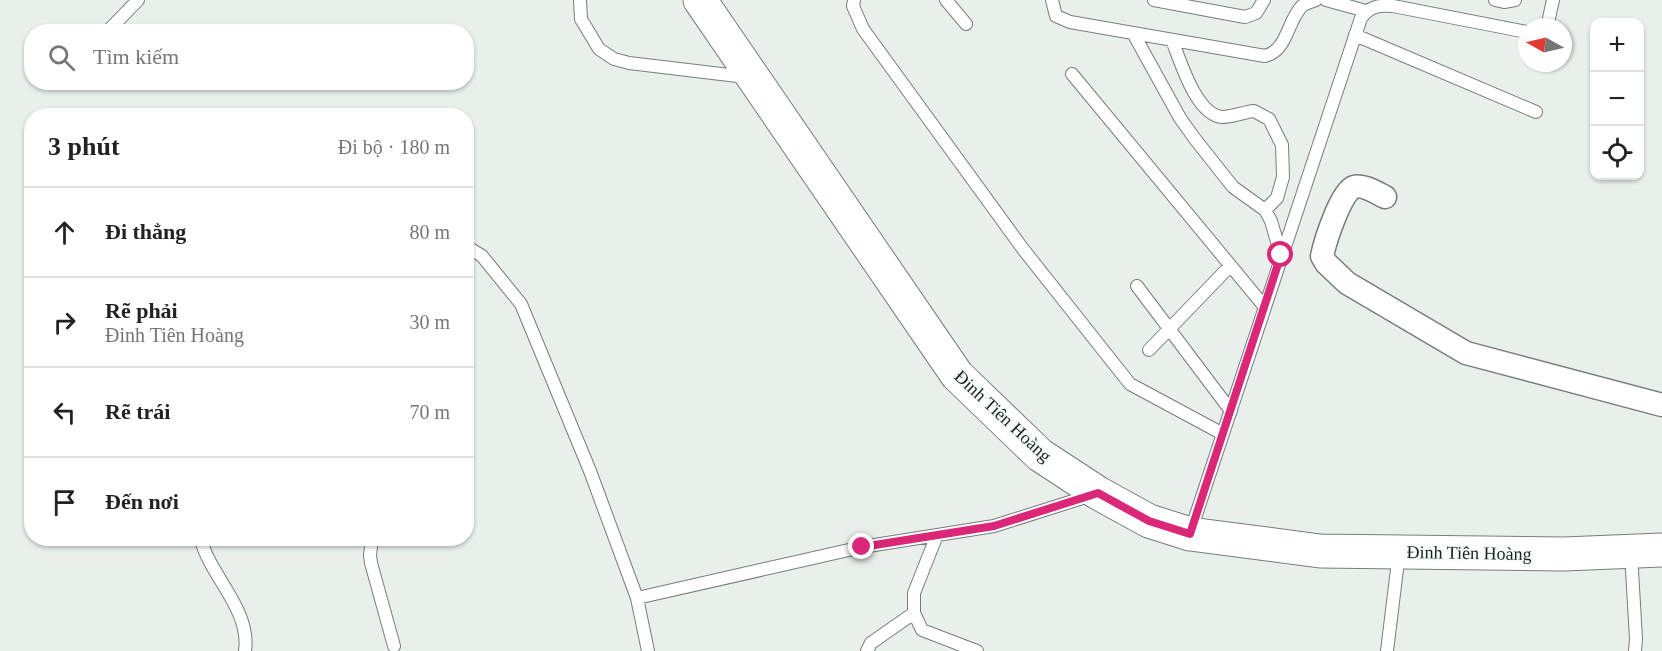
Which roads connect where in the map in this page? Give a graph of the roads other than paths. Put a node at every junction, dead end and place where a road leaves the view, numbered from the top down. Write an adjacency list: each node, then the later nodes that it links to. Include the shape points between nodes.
1 (138, 0): 16 (lane)
2 (580, 0): 23 (lane, via 581,19 599,49 614,58)
3 (700, 0): 23 (main road, Đinh Tiên Hoàng)
4 (854, 0): 36 (lane, via 863,29 1023,249 1130,384)
5 (946, 0): 17 (lane)
6 (1052, 0): 19 (lane, via 1056,16 1070,22)
7 (1154, 0): 8 (lane, via 1245,17 1256,13)
8 (1264, 0)
9 (1316, 0): 21 (lane, via 1304,4 1274,54 1265,56)
10 (1326, 0): 14 (lane)
11 (1495, 0): 12 (lane)
12 (1515, 0)
13 (1553, 0): 15 (lane)
14 (1366, 11): 18 (lane, via 1377,5 1393,6); 20 (lane)
15 (1549, 18)
16 (115, 24)
17 (966, 24)
18 (1518, 30)
19 (1133, 33): 21 (lane); 26 (lane, via 1195,139 1233,188)
20 (1355, 35): 24 (lane); 28 (lane)
21 (1172, 40): 26 (lane, via 1196,97 1211,114 1222,117 1254,111 1269,119 1282,145 1283,177 1277,198)
22 (1072, 74): 29 (lane)
23 (753, 78): 37 (main road, Đinh Tiên Hoàng, via 957,375 1040,455)
24 (1536, 112)
25 (1385, 197): 34 (street, via 1362,187 1354,186 1346,192 1322,256 1347,283 1466,353)
26 (1265, 210): 28 (lane)
27 (474, 253): 44 (lane, via 482,256 521,304)
28 (1281, 255): 31 (lane)
29 (1230, 266): 31 (lane); 32 (lane)
30 (1137, 286): 32 (lane)
31 (1264, 306): 35 (lane)
32 (1169, 329): 33 (lane); 35 (lane)
33 (1149, 350)
34 (1662, 405)
35 (1231, 411): 36 (lane)
36 (1223, 434): 38 (lane)
37 (1098, 493): 38 (main road, Đinh Tiên Hoàng, via 1149,521); 39 (lane, via 994,526)
38 (1190, 534): 43 (main road, Đinh Tiên Hoàng, via 1320,551)
39 (937, 535): 44 (lane, via 862,547); 45 (lane, via 914,593)
40 (203, 546): 47 (lane, via 243,625)
41 (371, 546): 46 (lane, via 371,563)
42 (1647, 551): 43 (main road, Đinh Tiên Hoàng); 52 (lane)
43 (1399, 552): 51 (lane)
44 (637, 598): 48 (lane)
45 (914, 613): 49 (lane, via 871,643); 50 (lane, via 922,630)
46 (394, 646)
47 (245, 651)
48 (648, 651)
49 (867, 651)
50 (977, 651)
51 (1387, 651)
52 (1635, 651)

